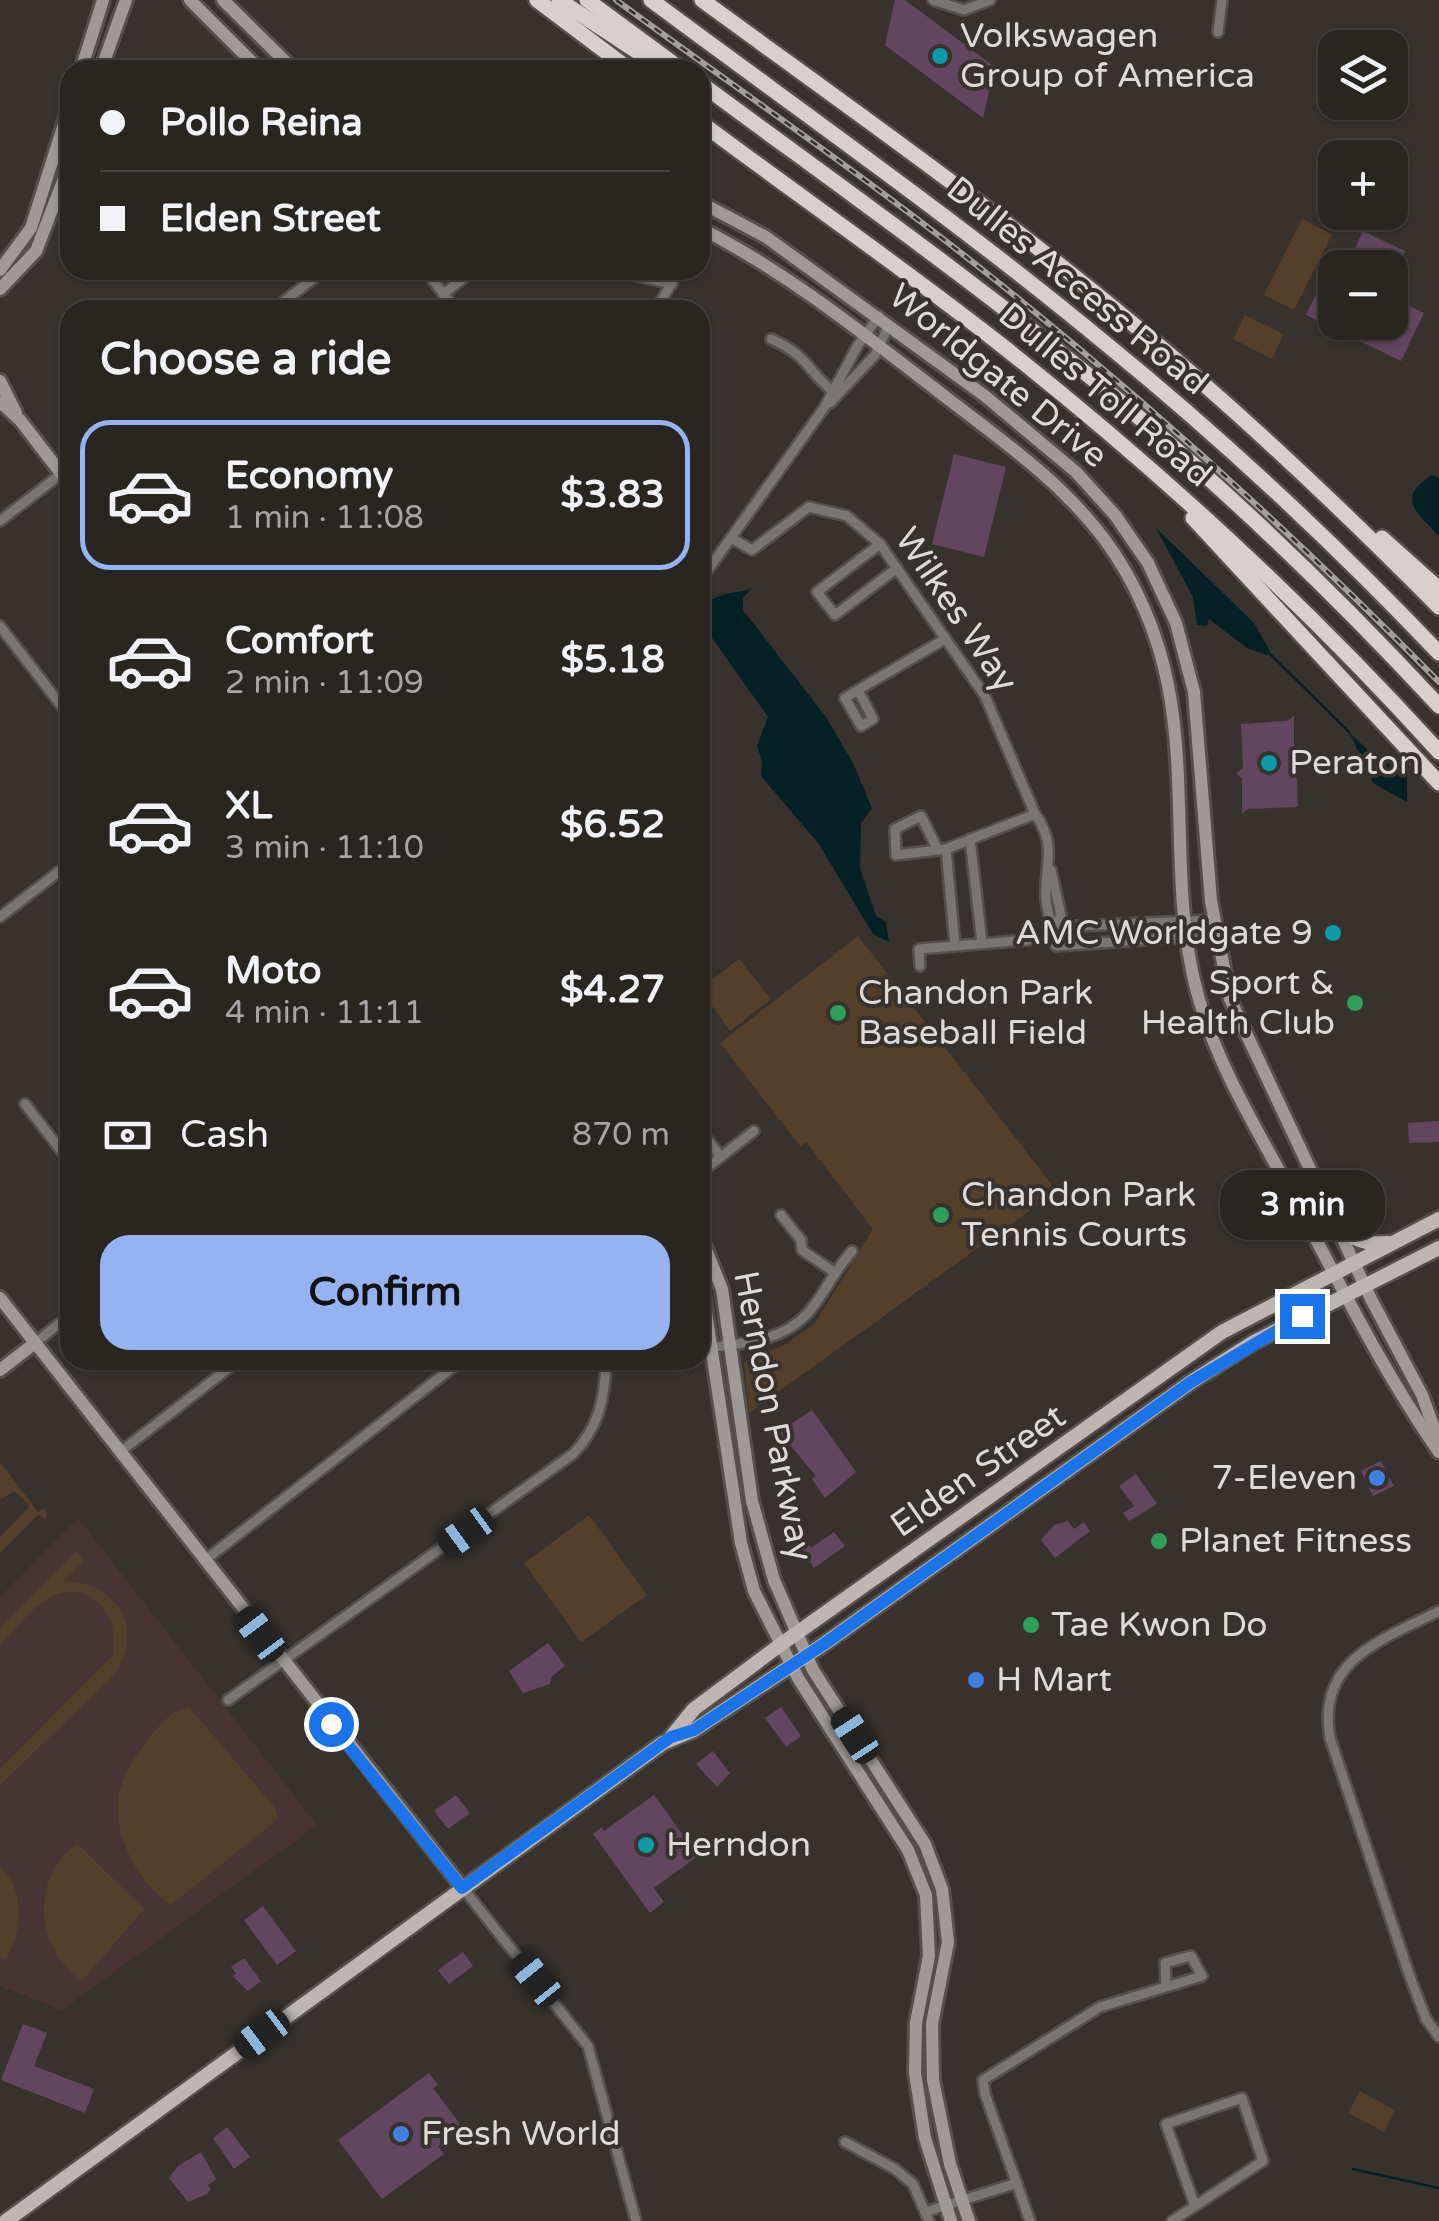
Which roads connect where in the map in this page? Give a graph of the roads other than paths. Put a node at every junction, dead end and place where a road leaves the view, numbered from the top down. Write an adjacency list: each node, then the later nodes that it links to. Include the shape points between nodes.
1 (103, 0): 16 (street)
2 (126, 0): 15 (street)
3 (134, 0): 15 (street)
4 (186, 0): 18 (street)
5 (223, 0): 19 (street)
6 (537, 0): 20 (highway)
7 (559, 0): 21 (highway)
8 (587, 0): 22 (highway)
9 (651, 0): 64 (highway, Dulles Access Road, via 1117,352 1285,500)
10 (702, 0): 54 (highway, Dulles Toll Road, via 1082,282)
11 (932, 0): 12 (street, via 964,10)
12 (990, 0)
13 (1222, 0): 14 (street)
14 (1218, 32)
15 (112, 36): 17 (street)
16 (84, 60)
17 (104, 60)
18 (250, 60)
19 (284, 60)
20 (617, 60)
21 (651, 60)
22 (668, 60)
23 (710, 91): 26 (highway, Dulles Access Road)
24 (710, 99): 26 (highway)
25 (710, 129): 52 (highway, Dulles Toll Road, via 968,320)
26 (768, 134): 67 (highway, Dulles Access Road, via 1122,404 1296,560)
27 (60, 137): 31 (street, via 31,228)
28 (60, 189): 38 (street, via 36,251)
29 (710, 207): 43 (street, Worldgate Drive)
30 (710, 234): 44 (street, Worldgate Drive)
31 (0, 270)
32 (313, 280): 40 (street)
33 (432, 280): 39 (street)
34 (461, 280): 39 (street)
35 (655, 280): 37 (street)
36 (674, 280): 37 (street)
37 (672, 284): 42 (street)
38 (0, 289)
39 (443, 294): 41 (street)
40 (292, 300)
41 (448, 300)
42 (662, 300)
43 (885, 320): 44 (street); 46 (street); 76 (street, Worldgate Drive, via 1076,472 1148,563 1176,623 1194,692)
44 (865, 335): 46 (street, Worldgate Drive); 48 (street)
45 (770, 339): 48 (street, via 806,358)
46 (881, 346): 48 (street); 75 (street, Worldgate Drive, via 1070,499 1138,595 1175,723)
47 (0, 381): 50 (street)
48 (835, 393): 56 (street)
49 (0, 402): 50 (street)
50 (20, 420): 51 (street)
51 (60, 468)
52 (1162, 480): 68 (highway, Dulles Toll Road, via 1312,620); 69 (highway)
53 (60, 481): 55 (street)
54 (1316, 486): 60 (highway); 61 (highway, Dulles Toll Road)
55 (0, 521)
56 (731, 538): 57 (street, Wilkes Way, via 752,550 809,506 847,516); 58 (street)
57 (880, 544): 59 (street, Wilkes Way); 59 (street, via 817,592 835,614)
58 (710, 566)
59 (897, 568): 63 (street, Wilkes Way)
60 (1439, 589)
61 (1439, 607)
62 (0, 626): 66 (street)
63 (944, 640): 65 (street); 70 (street, Wilkes Way, via 1000,726)
64 (1439, 652)
65 (858, 690)
66 (60, 704)
67 (1439, 706)
68 (1439, 752)
69 (1439, 783)
70 (1035, 814): 71 (street); 77 (street, Wilkes Way, via 1047,831 1046,894)
71 (970, 839): 72 (street); 81 (street)
72 (942, 849): 72 (street, via 896,855 896,829 921,816); 82 (street)
73 (60, 870): 74 (street)
74 (0, 917)
75 (1185, 920): 76 (street); 77 (street); 78 (street, Worldgate Drive)
76 (1214, 920): 80 (street, Worldgate Drive)
77 (1054, 927): 78 (street, Wilkes Way, via 1056,946)
78 (1187, 939): 80 (street); 99 (street, Worldgate Drive, via 1211,1036)
79 (1028, 940): 81 (street)
80 (1217, 940): 91 (street, Worldgate Drive, via 1230,999)
81 (982, 943): 82 (street)
82 (955, 945): 83 (street, via 919,948)
83 (920, 966)
84 (25, 1104): 87 (street)
85 (754, 1131): 88 (street)
86 (710, 1142): 88 (street)
87 (60, 1149)
88 (721, 1156): 89 (street)
89 (710, 1165)
90 (781, 1214): 98 (street, via 802,1250)
91 (1333, 1217): 93 (main road, via 1359,1242); 97 (street, Worldgate Drive)
92 (1439, 1219): 93 (main road, Elden Street)
93 (1394, 1242): 97 (main road, Elden Street)
94 (1439, 1248): 100 (main road, Elden Street)
95 (852, 1251): 98 (street)
96 (710, 1260): 105 (street, Herndon Parkway)
97 (1354, 1262): 99 (main road, Elden Street); 100 (street, Worldgate Drive)
98 (834, 1272): 105 (street, via 796,1324 771,1338)
99 (1334, 1273): 101 (street, Worldgate Drive); 117 (main road, Elden Street, via 1252,1314)
100 (1365, 1286): 101 (main road, Elden Street); 112 (street, Worldgate Drive)
101 (1346, 1295): 114 (street, Worldgate Drive); 119 (main road, Elden Street, via 1193,1380)
102 (0, 1298): 104 (street)
103 (60, 1324): 104 (street)
104 (35, 1343): 108 (street); 113 (street)
105 (730, 1345): 106 (street); 117 (street, Herndon Parkway, via 756,1520)
106 (710, 1348)
107 (710, 1365): 118 (street, Herndon Parkway, via 745,1562)
108 (0, 1370)
109 (226, 1370): 113 (street)
110 (449, 1370): 115 (street)
111 (606, 1370): 120 (street, via 598,1416 573,1454)
112 (1439, 1442)
113 (120, 1452): 115 (street)
114 (1439, 1452)
115 (204, 1561): 120 (street)
116 (1439, 1611): 126 (street, via 1350,1662 1334,1686 1327,1715 1394,1930 1426,2020)
117 (796, 1634): 118 (main road, Elden Street); 119 (street, Herndon Parkway)
118 (780, 1646): 121 (street, Herndon Parkway); 123 (main road, Elden Street, via 694,1708)
119 (806, 1654): 121 (main road, Elden Street); 129 (street, Herndon Parkway, via 925,1844 942,1889 948,1942 931,2058)
120 (284, 1663): 122 (street); 124 (street)
121 (790, 1664): 123 (main road, Elden Street, via 694,1730); 130 (street, Herndon Parkway, via 921,1878 929,1956 915,2074)
122 (228, 1700)
123 (671, 1737): 124 (main road, Elden Street)
124 (462, 1888): 133 (main road, Elden Street); 134 (street, via 593,2056)
125 (1166, 1986): 125 (street, via 1202,1976 1191,1956 1165,1963); 128 (street, via 1100,2007 984,2080)
126 (1439, 2037)
127 (845, 2142): 132 (street, via 913,2184)
128 (1017, 2183): 129 (street); 137 (street)
129 (961, 2201): 130 (street); 136 (street, Herndon Parkway)
130 (945, 2206): 132 (street); 135 (street, Herndon Parkway)
131 (1195, 2206): 131 (street, via 1263,2161 1242,2098 1166,2124); 138 (street)
132 (927, 2216)
133 (6, 2219)
134 (636, 2221)
135 (951, 2221)
136 (969, 2221)
137 (1030, 2221)
138 (1172, 2221)

